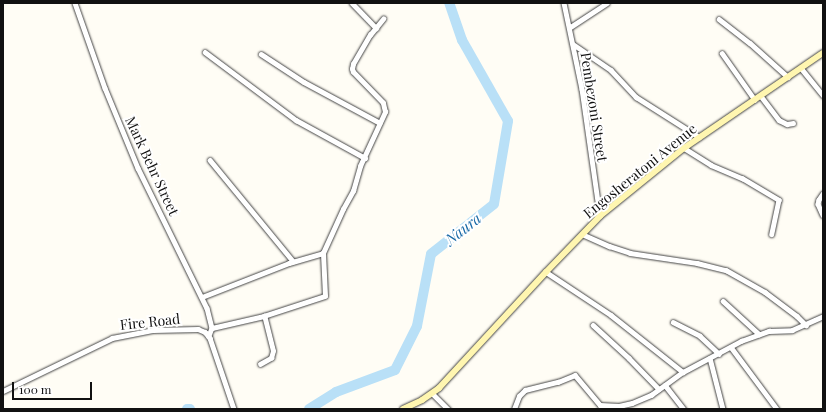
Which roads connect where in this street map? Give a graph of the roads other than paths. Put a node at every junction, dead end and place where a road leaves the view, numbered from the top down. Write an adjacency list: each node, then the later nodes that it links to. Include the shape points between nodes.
1 (75, 3): 33 (street, Mark Behr Street, via 105,88 138,168)
2 (352, 3): 7 (street)
3 (564, 3): 8 (street, Pembezoni Street)
4 (607, 3): 8 (street)
5 (383, 19): 7 (street)
6 (719, 19): 15 (street)
7 (376, 28): 19 (street, via 352,69 383,103 385,112)
8 (569, 28): 9 (street, Pembezoni Street)
9 (573, 44): 21 (street, via 611,70 636,97); 27 (street, Pembezoni Street)
10 (205, 52): 23 (street, via 296,120)
11 (722, 53): 18 (street)
12 (823, 53): 14 (street, Engosheratoni Avenue)
13 (261, 54): 19 (street, via 304,82)
14 (801, 68): 15 (street, Engosheratoni Avenue); 16 (street)
15 (788, 78): 17 (street, Engosheratoni Avenue)
16 (823, 95)
17 (761, 96): 18 (street, Engosheratoni Avenue); 20 (street, via 779,120)
18 (755, 100): 21 (street, Engosheratoni Avenue)
19 (380, 123): 23 (street)
20 (793, 123)
21 (699, 137): 22 (street, Engosheratoni Avenue)
22 (684, 148): 27 (street, Engosheratoni Avenue); 29 (street, via 779,200)
23 (365, 158): 30 (street, via 360,166 353,192)
24 (210, 160): 31 (street)
25 (823, 194): 26 (street, via 818,204)
26 (823, 215)
27 (600, 216): 28 (street, Engosheratoni Avenue)
28 (582, 234): 32 (street, Engosheratoni Avenue); 39 (street, via 630,253 726,270 765,292)
29 (772, 234)
30 (323, 253): 31 (street); 35 (street, via 325,296)
31 (293, 261): 33 (street)
32 (546, 272): 47 (street, via 611,315); 51 (street, Engosheratoni Avenue)
33 (202, 297): 40 (street, Mark Behr Street, via 212,321)
34 (724, 301): 41 (street)
35 (264, 316): 40 (street); 46 (street, via 273,351 270,358)
36 (823, 316): 39 (street)
37 (673, 322): 44 (street, via 700,336)
38 (593, 325): 49 (street)
39 (806, 325): 41 (street, via 792,330)
40 (212, 328): 42 (street)
41 (759, 334): 43 (street)
42 (209, 336): 50 (street, Fire Road, via 202,331 191,329 153,330 120,335); 53 (street)
43 (732, 347): 44 (street); 58 (street)
44 (720, 354): 45 (street)
45 (710, 358): 47 (street); 57 (street)
46 (260, 364)
47 (683, 372): 48 (street)
48 (665, 385): 49 (street); 56 (street)
49 (659, 389): 52 (street, via 632,403 608,406 595,400 574,375 558,382 525,390 519,396)
50 (3, 391)
51 (432, 393): 54 (street, Engosheratoni Avenue); 55 (street)
52 (515, 408)
53 (234, 409)
54 (403, 409)
55 (448, 409)
56 (684, 409)
57 (722, 409)
58 (777, 409)

